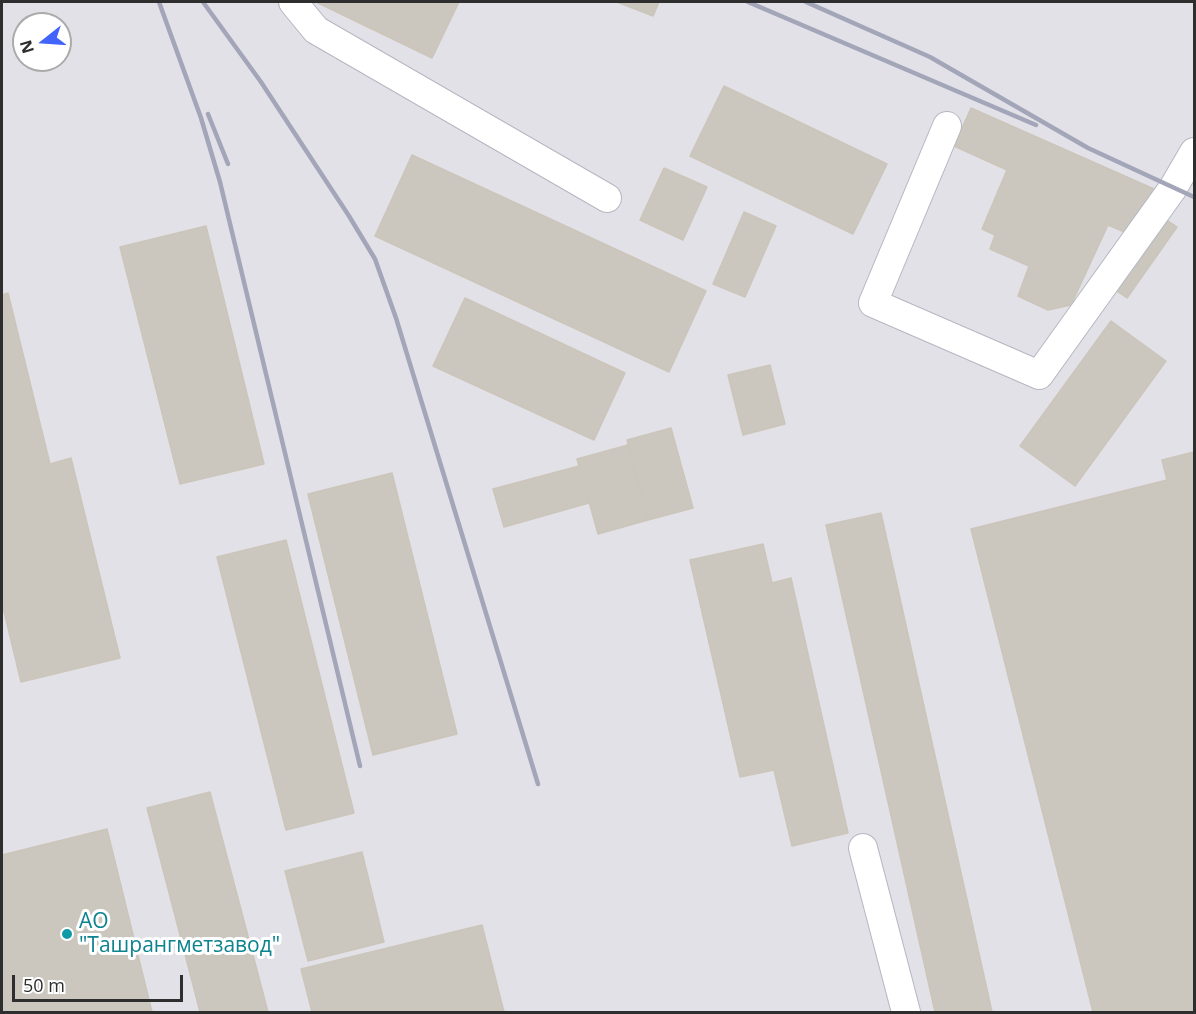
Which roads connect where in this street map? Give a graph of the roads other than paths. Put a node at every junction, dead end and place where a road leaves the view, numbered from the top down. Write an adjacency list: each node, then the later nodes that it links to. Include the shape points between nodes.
1 (293, 2): 4 (lane, via 316,30)
2 (947, 126): 3 (lane, via 873,303 1039,375 1173,188)
3 (1194, 152)
4 (607, 198)
5 (863, 848): 6 (lane)
6 (906, 1012)

